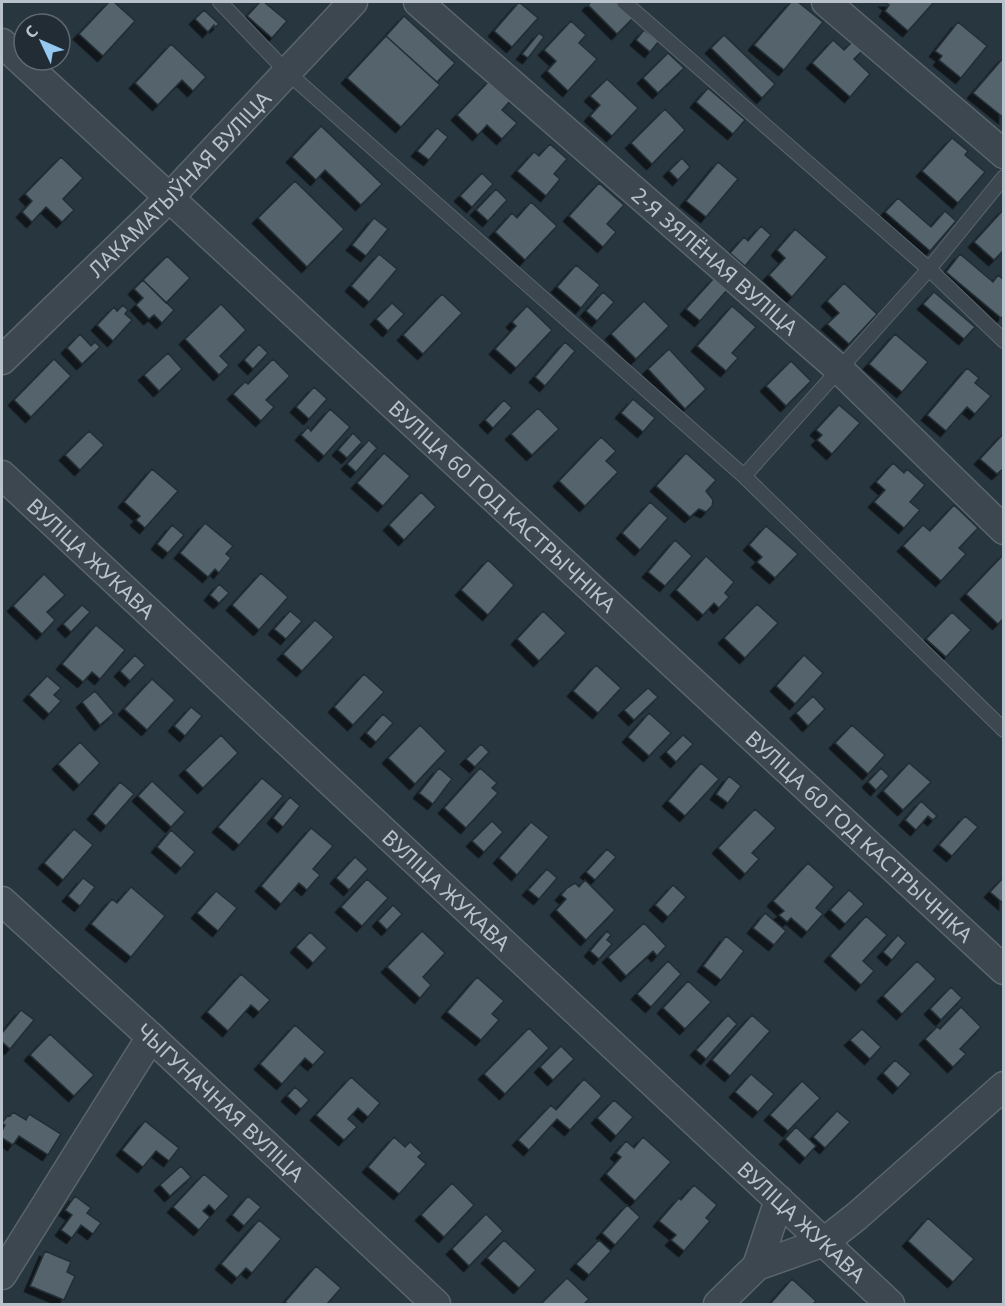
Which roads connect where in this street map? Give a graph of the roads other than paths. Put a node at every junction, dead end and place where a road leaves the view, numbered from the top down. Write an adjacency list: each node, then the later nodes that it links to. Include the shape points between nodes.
1 (220, 2): 7 (lane)
2 (353, 2): 7 (street, ЛАКАМАТЫЎНАЯ ВУЛІЦА)
3 (418, 2): 14 (street, 2-Я ЗЯЛЁНАЯ ВУЛІЦА)
4 (624, 2): 11 (lane)
5 (826, 2): 8 (street)
6 (2, 43): 10 (street, ВУЛІЦА 60 ГОД КАСТРЫЧНІКА)
7 (287, 72): 10 (street, ЛАКАМАТЫЎНАЯ ВУЛІЦА); 16 (lane)
8 (1004, 154)
9 (1004, 177): 11 (lane)
10 (169, 198): 13 (street, ЛАКАМАТЫЎНАЯ ВУЛІЦА); 20 (street, ВУЛІЦА 60 ГОД КАСТРЫЧНІКА)
11 (928, 269): 12 (lane); 14 (lane)
12 (1004, 341)
13 (2, 360)
14 (840, 370): 16 (lane); 17 (street, 2-Я ЗЯЛЁНАЯ ВУЛІЦА)
15 (2, 475): 23 (street, ВУЛІЦА ЖУКАВА)
16 (744, 476): 18 (lane)
17 (1004, 530)
18 (1004, 730)
19 (2, 901): 21 (street, ЧЫГУНАЧНАЯ ВУЛІЦА)
20 (1004, 970)
21 (152, 1036): 26 (street); 27 (street, ЧЫГУНАЧНАЯ ВУЛІЦА)
22 (1004, 1086): 24 (street)
23 (778, 1200): 24 (street, ВУЛІЦА ЖУКАВА); 25 (street)
24 (824, 1242): 25 (street); 29 (street, ВУЛІЦА ЖУКАВА)
25 (757, 1266): 28 (street)
26 (2, 1275)
27 (436, 1305)
28 (718, 1305)
29 (890, 1305)

